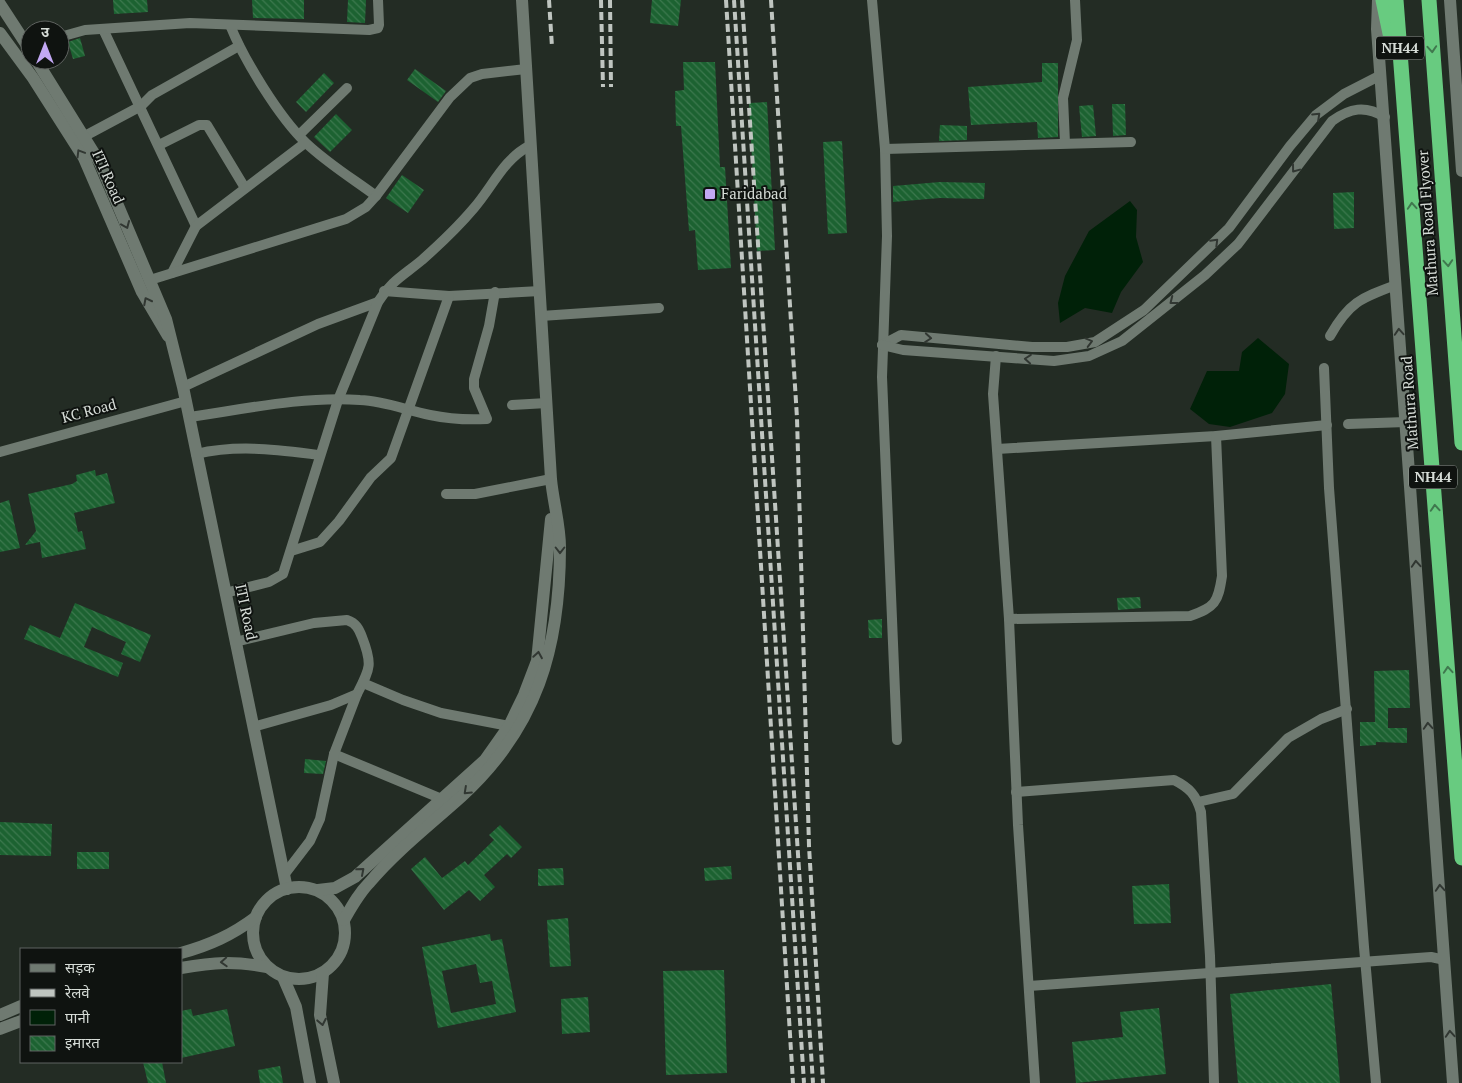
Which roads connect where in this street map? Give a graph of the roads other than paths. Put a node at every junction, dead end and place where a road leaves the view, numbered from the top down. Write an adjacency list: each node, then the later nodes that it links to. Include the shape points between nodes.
1 (378, 0): 11 (street, via 378,28)
2 (522, 0): 17 (street)
3 (872, 0): 30 (street)
4 (1075, 0): 27 (street, via 1077,40 1063,98)
5 (1378, 0): 19 (street)
6 (1382, 0): 21 (highway)
7 (1396, 0): 21 (highway, NH44)
8 (1429, 0): 61 (highway, Mathura Road Flyover / NH44, one-way to 61)
9 (1450, 0): 31 (street)
10 (0, 4): 15 (street)
11 (230, 25): 12 (street, via 190,23); 16 (street)
12 (103, 29): 14 (street); 22 (street)
13 (0, 33): 46 (street, ITI Road, one-way to 13, via 142,292 84,158 34,78)
14 (70, 33)
15 (20, 35)
16 (239, 46): 22 (street, via 152,95); 25 (street)
17 (526, 69): 29 (street); 33 (street, via 470,78 450,97)
18 (42, 70): 24 (street, ITI Road)
19 (1381, 75): 23 (street); 47 (street, one-way to 19, via 901,335 1032,346 1067,347 1095,342 1144,310 1229,228 1316,115 1344,94)
20 (347, 88): 25 (street)
21 (1404, 96): 83 (highway, Mathura Road / NH44, one-way to 21)
22 (141, 106): 24 (street); 28 (street)
23 (1384, 117): 37 (street); 48 (street, one-way to 48, via 1362,108 1343,113 1332,121 1238,244 1205,275 1122,341 1089,356 1054,361)
24 (83, 137): 36 (street, ITI Road, one-way to 36, via 100,163)
25 (302, 139): 32 (street); 33 (street)
26 (1131, 142): 27 (street)
27 (1065, 143): 30 (street)
28 (159, 145): 32 (street, via 199,125 207,125); 34 (street)
29 (530, 146): 38 (street, via 513,155 474,208 448,236); 39 (street)
30 (885, 148): 47 (street, via 887,236)
31 (1462, 171)
32 (245, 188): 34 (street)
33 (376, 196): 35 (street, via 366,207 346,219)
34 (196, 226): 35 (street)
35 (172, 273): 36 (street)
36 (150, 280): 46 (street, ITI Road)
37 (1396, 285): 45 (street, via 1360,299 1340,317); 57 (street, one-way to 37)
38 (384, 291): 41 (street); 42 (street)
39 (540, 291): 40 (street); 44 (street)
40 (495, 292): 41 (street); 55 (street, via 474,379 474,388 486,420 458,420)
41 (449, 296): 55 (street)
42 (378, 302): 50 (street, via 318,324); 51 (street)
43 (659, 308): 44 (street)
44 (541, 316): 53 (street)
45 (1330, 336)
46 (172, 342): 50 (street, ITI Road)
47 (882, 346): 48 (street); 78 (street)
48 (996, 356): 62 (street, via 993,394)
49 (1324, 368): 59 (street)
50 (184, 387): 52 (street, ITI Road)
51 (338, 400): 55 (street, via 378,402); 56 (street, via 289,403); 65 (street)
52 (186, 402): 56 (street, ITI Road); 63 (street, KC Road)
53 (547, 403): 54 (street); 66 (street)
54 (512, 405)
55 (408, 410): 69 (street, via 391,458 371,477 320,542)
56 (190, 417): 64 (street, ITI Road)
57 (1406, 422): 58 (street); 90 (street, one-way to 57)
58 (1348, 424)
59 (1327, 425): 60 (street); 75 (street)
60 (1216, 436): 62 (street); 71 (street, via 1222,576 1219,597 1210,609 1190,616)
61 (1462, 443)
62 (997, 449): 71 (street)
63 (0, 452)
64 (196, 454): 65 (street, via 246,447); 70 (street, ITI Road)
65 (320, 455): 69 (street)
66 (551, 479): 67 (street, via 475,494); 68 (street)
67 (446, 494)
68 (553, 502): 77 (street, one-way to 68, via 537,661); 88 (street, one-way to 88, via 560,545 558,604 546,666 530,708 510,743 478,781 370,881)
69 (291, 552): 70 (street, via 283,574 278,578)
70 (225, 593): 72 (street, ITI Road)
71 (1009, 620): 80 (street)
72 (235, 642): 73 (street, via 314,623 347,620 359,629 369,652 369,670); 76 (street, ITI Road)
73 (363, 682): 74 (street); 77 (street, via 441,713)
74 (357, 694): 76 (street, via 331,705); 79 (street)
75 (1346, 709): 82 (street, via 1288,738 1233,794); 91 (street)
76 (253, 726): 84 (street, ITI Road)
77 (509, 726): 81 (street, via 485,760)
78 (897, 740)
79 (334, 754): 81 (street); 84 (street, via 320,819 303,852)
80 (1016, 792): 82 (street, via 1174,780 1188,787); 97 (street)
81 (442, 799): 86 (street, one-way to 81, via 335,888 355,876)
82 (1198, 802): 94 (street)
83 (1462, 858)
84 (284, 875): 85 (street, ITI Road)
85 (287, 889): 86 (street); 87 (street, via 278,892 261,907)
86 (318, 890): 88 (street, via 338,907)
87 (256, 917): 89 (street, via 234,933); 92 (street, via 253,930 256,951)
88 (344, 920): 95 (street, via 346,937 337,960)
89 (182, 954)
90 (1445, 960): 91 (street, via 1431,957); 107 (street, one-way to 90)
91 (1366, 962): 94 (street); 106 (street)
92 (268, 967): 93 (street, one-way to 93, via 237,962); 96 (street)
93 (182, 968)
94 (1211, 972): 97 (street); 105 (street)
95 (323, 973): 96 (street, via 303,980); 103 (street, one-way to 103, via 320,1015)
96 (283, 977): 102 (street, via 296,1007)
97 (1029, 986): 104 (street)
98 (20, 1006): 99 (street)
99 (0, 1015)
100 (20, 1021): 101 (street)
101 (0, 1029)
102 (310, 1083)
103 (334, 1083)
104 (1035, 1083)
105 (1214, 1083)
106 (1376, 1083)
107 (1453, 1083)

